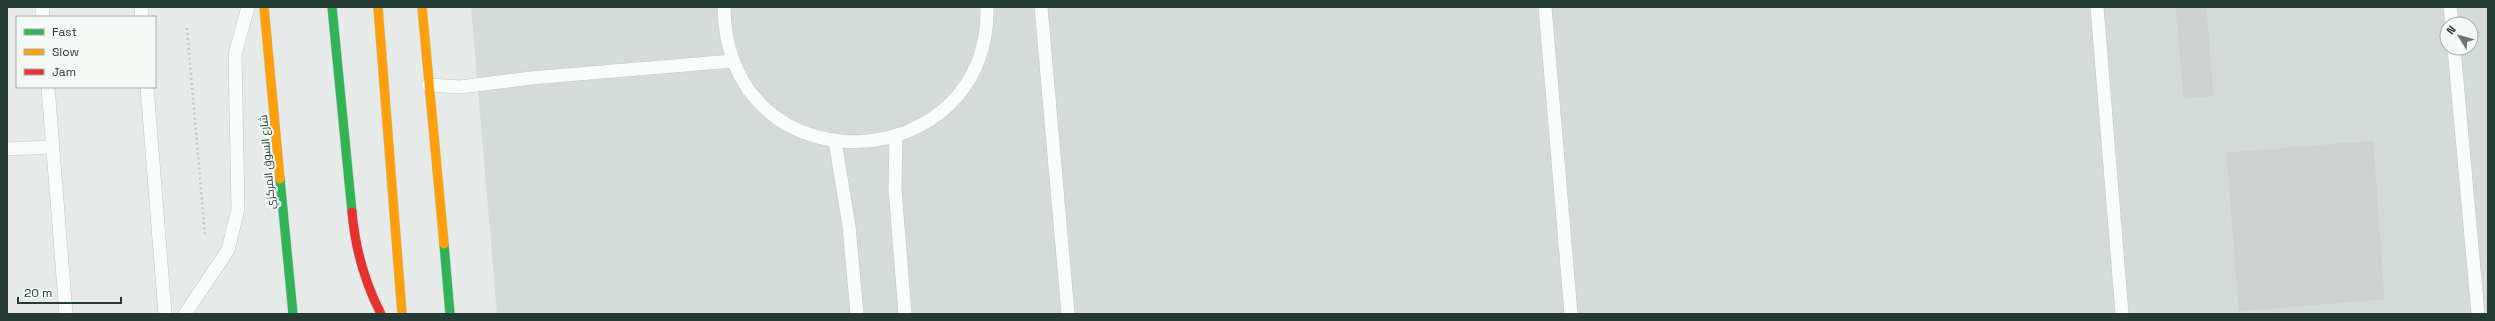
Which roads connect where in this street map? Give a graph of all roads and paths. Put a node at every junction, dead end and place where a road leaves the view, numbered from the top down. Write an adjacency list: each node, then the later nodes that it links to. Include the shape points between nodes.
1 (248, 7): 21 (lane, via 235,54 238,209 228,250)
2 (264, 7): 25 (main road, شارع السوق المركزي)
3 (332, 7): 26 (main road, via 354,237 373,300)
4 (378, 7): 27 (main road)
5 (422, 7): 14 (main road)
6 (724, 7): 13 (lane, via 724,25)
7 (987, 7): 17 (lane, via 983,44 974,69 960,91 942,110 920,126)
8 (1041, 7): 31 (lane)
9 (1545, 7): 32 (lane)
10 (2097, 7): 33 (lane)
11 (187, 28): 21 (path)
12 (2455, 56): 34 (lane)
13 (733, 61): 14 (lane, via 531,78 460,87); 18 (lane, via 755,97 774,115 796,129)
14 (428, 85): 28 (main road)
15 (48, 88): 19 (lane)
16 (147, 88): 23 (lane)
17 (896, 136): 18 (lane, via 876,142); 30 (lane, via 895,189)
18 (835, 141): 29 (lane, via 849,226)
19 (51, 147): 20 (lane); 22 (lane)
20 (7, 149)
21 (208, 277): 24 (lane)
22 (66, 314)
23 (165, 314)
24 (185, 314)
25 (293, 314)
26 (381, 314)
27 (402, 314)
28 (450, 314)
29 (857, 314)
30 (905, 314)
31 (1068, 314)
32 (1571, 314)
33 (2122, 314)
34 (2478, 314)

